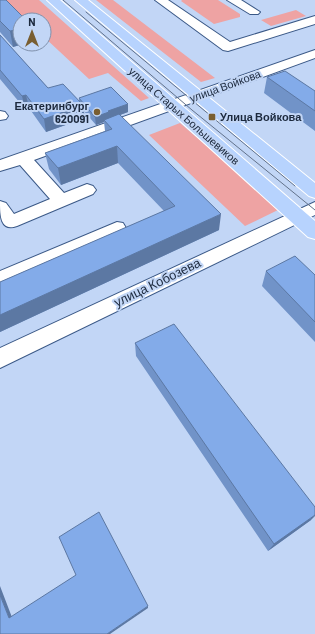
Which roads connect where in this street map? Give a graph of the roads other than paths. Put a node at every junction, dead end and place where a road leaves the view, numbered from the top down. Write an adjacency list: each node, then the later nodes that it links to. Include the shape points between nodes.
1 (53, 0): 9 (main road, улица Старых Большевиков)
2 (81, 0): 8 (main road, улица Старых Большевиков)
3 (160, 0): 6 (street, via 228,47)
4 (233, 0): 5 (street)
5 (254, 12)
6 (315, 20)
7 (315, 54): 8 (street, улица Войкова)
8 (198, 96): 9 (street, улица Войкова); 13 (main road, улица Старых Большевиков)
9 (172, 106): 10 (street, улица Войкова); 17 (main road, улица Старых Большевиков)
10 (23, 158): 11 (street, улица Войкова); 14 (street)
11 (0, 166)
12 (87, 190): 14 (street)
13 (315, 192)
14 (61, 201): 15 (street, via 10,222)
15 (0, 207)
16 (315, 208): 17 (street, улица Кобозева)
17 (297, 216): 19 (main road, улица Старых Большевиков); 21 (street, улица Кобозева)
18 (117, 228): 20 (street)
19 (315, 232)
20 (0, 279)
21 (0, 358)

